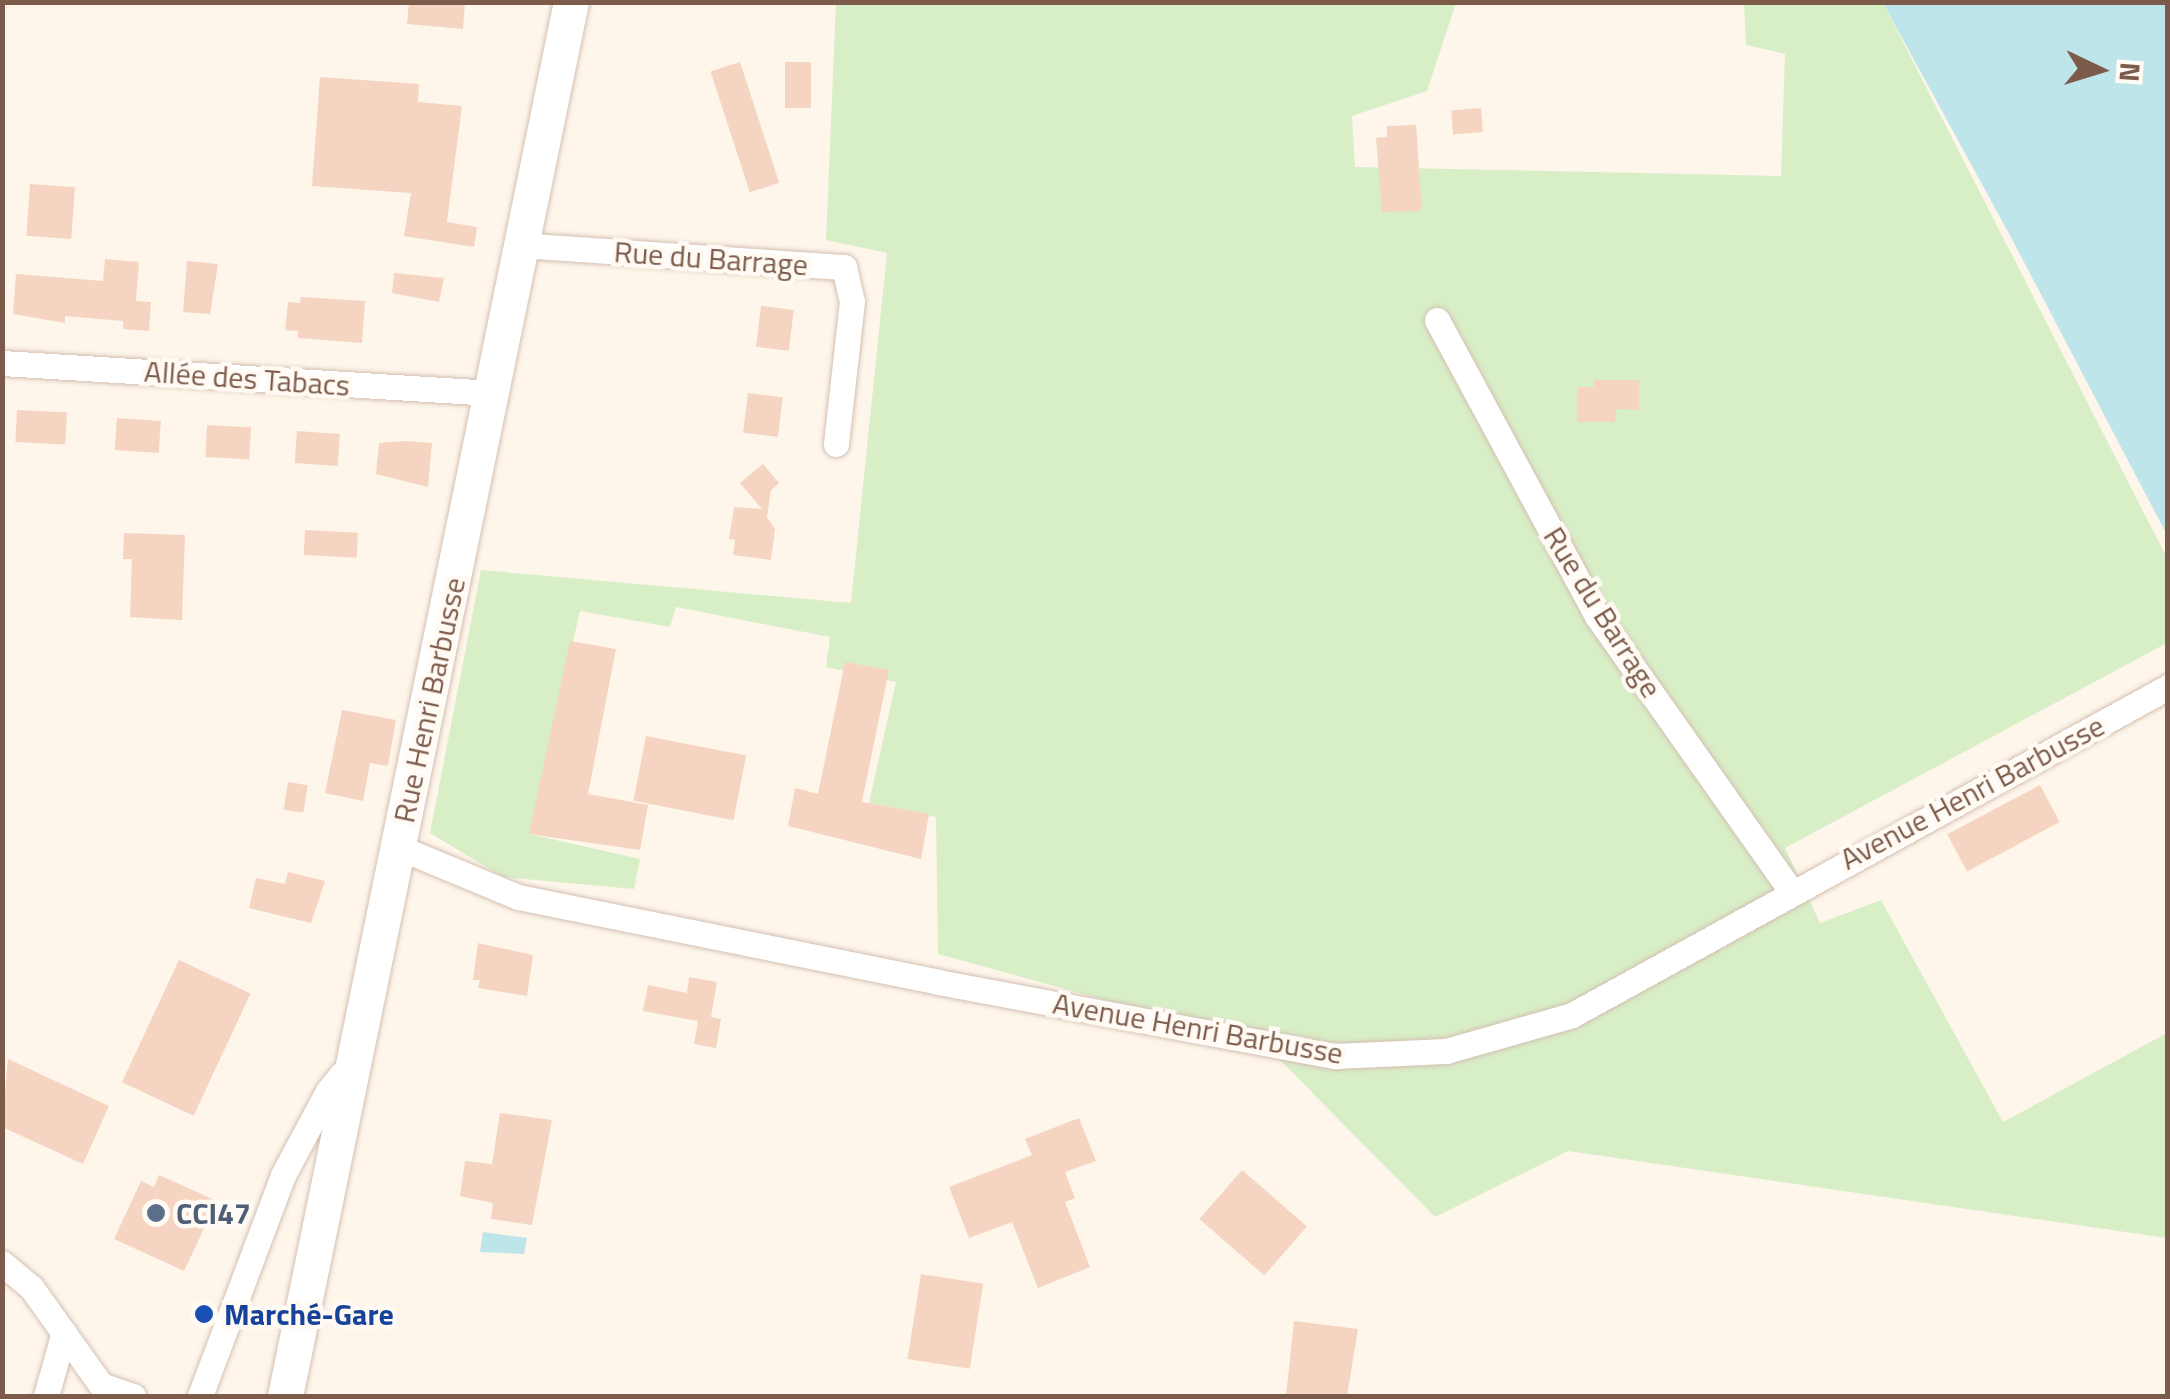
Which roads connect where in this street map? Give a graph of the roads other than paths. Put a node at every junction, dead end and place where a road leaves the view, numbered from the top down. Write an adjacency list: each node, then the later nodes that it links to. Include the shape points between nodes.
1 (571, 2): 2 (main road, Rue Henri Barbusse)
2 (519, 245): 5 (main road, Rue Henri Barbusse); 6 (street, Rue du Barrage, via 844,267 852,301)
3 (1436, 320): 9 (street, Rue du Barrage, via 1597,616)
4 (2, 363): 5 (street, Allée des Tabacs)
5 (491, 394): 8 (main road, Rue Henri Barbusse)
6 (836, 444)
7 (2168, 686): 9 (street, Avenue Henri Barbusse)
8 (398, 847): 9 (street, Avenue Henri Barbusse, via 518,897 1335,1056 1446,1050 1572,1015); 10 (main road, Rue Henri Barbusse)
9 (1791, 891)
10 (352, 1076): 15 (street, via 341,1075 328,1090 283,1174); 16 (main road, Rue Henri Barbusse)
11 (2, 1263): 12 (street, via 32,1287)
12 (64, 1332): 13 (street); 14 (street, via 101,1385)
13 (46, 1396)
14 (133, 1396)
15 (200, 1396)
16 (285, 1396)

